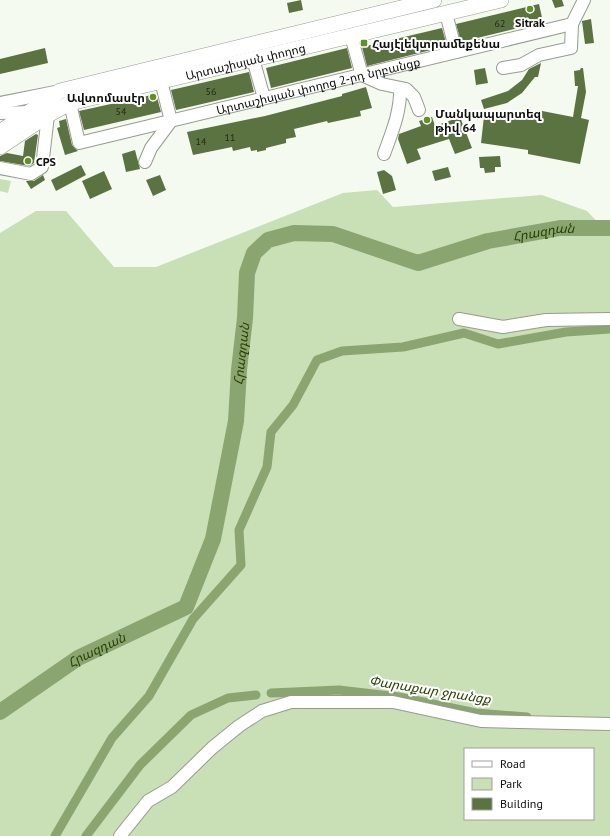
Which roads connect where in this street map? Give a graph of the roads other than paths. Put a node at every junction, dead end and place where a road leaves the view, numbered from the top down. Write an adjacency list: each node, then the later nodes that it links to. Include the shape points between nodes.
1 (434, 0): 13 (main road, Արտաշիսյան փողոց)
2 (501, 0): 4 (main road, Արտաշիսյան փողոց)
3 (584, 0): 5 (street)
4 (446, 13): 6 (main road, Արտաշիսյան փողոց); 7 (street)
5 (572, 24): 7 (street, Արտաշիսյան փողոց 2-րդ նրբանցք); 9 (street, via 571,48 539,55 521,65)
6 (351, 36): 8 (main road, Արտաշիսյան փողոց); 10 (street)
7 (456, 52): 10 (street, Արտաշիսյան փողոց 2-րդ նրբանցք)
8 (253, 59): 11 (main road, Արտաշիսյան փողոց); 14 (street)
9 (503, 68)
10 (362, 75): 12 (street, via 382,84); 14 (street, Արտաշիսյան փողոց 2-րդ նրբանցք)
11 (161, 81): 13 (main road, Արտաշիսյան փողոց); 20 (street)
12 (400, 88): 16 (street, via 410,91); 23 (street, via 397,117)
13 (65, 97): 15 (street); 17 (main road, Արտաշիսյան փողոց); 19 (main road, Արտաշիսյան փողոց); 20 (street, Արտաշիսյան փողոց 2-րդ նրբանցք, via 79,143)
14 (264, 98): 20 (street, Արտաշիսյան փողոց 2-րդ նրբանցք)
15 (0, 103)
16 (420, 110)
17 (30, 112): 18 (street); 19 (street); 21 (main road, Արտաշիսյան փողոց)
18 (0, 113)
19 (48, 115): 22 (main road, Արտաշիսյան փողոց); 25 (street, via 42,167 31,174)
20 (171, 121): 24 (street, via 151,148)
21 (0, 132)
22 (0, 147)
23 (384, 154)
24 (145, 162)
25 (0, 168)
26 (459, 319): 27 (street, via 503,327 546,320)
27 (610, 319)
28 (610, 724): 29 (street, via 481,720 393,702 291,702 262,711 240,726 212,748 172,787 148,801)
29 (120, 836)

